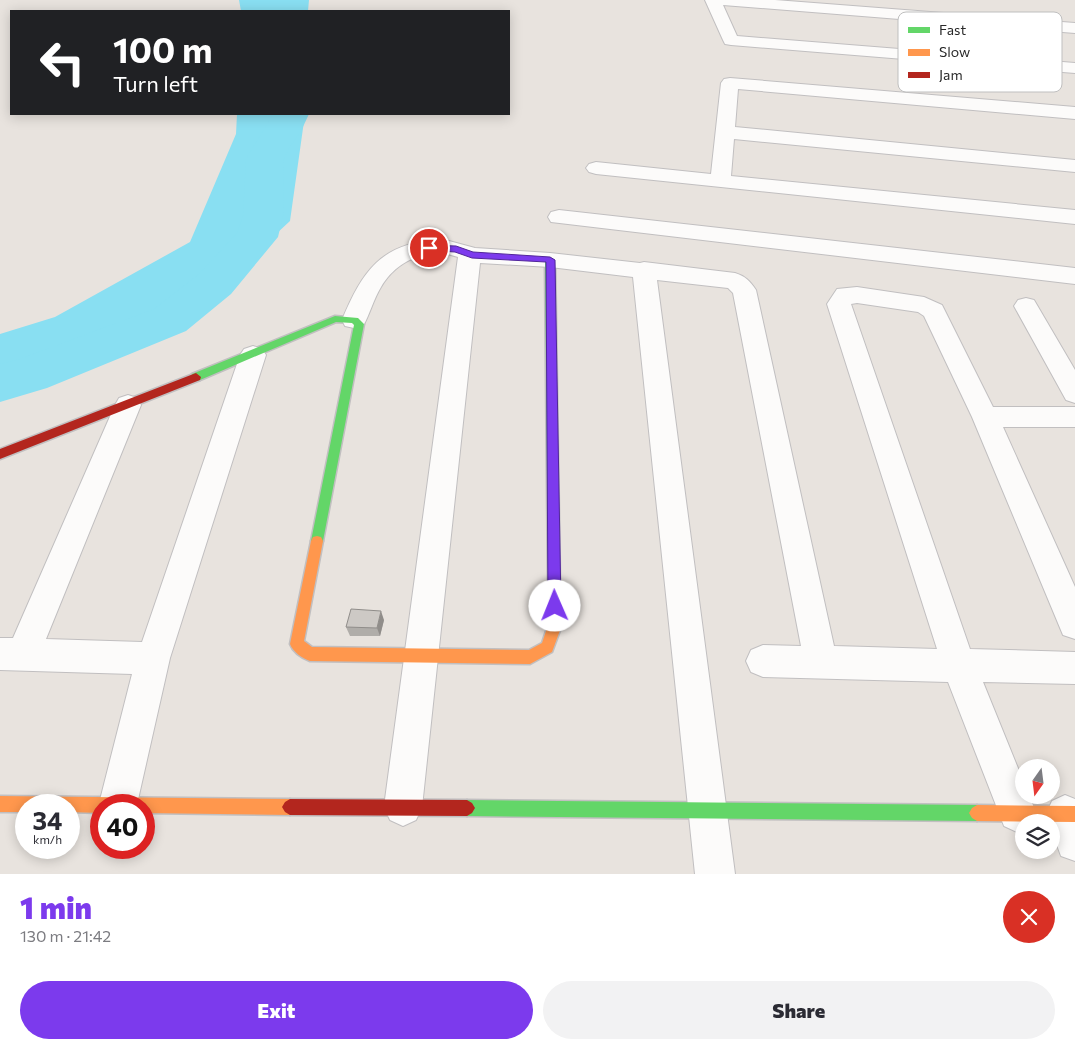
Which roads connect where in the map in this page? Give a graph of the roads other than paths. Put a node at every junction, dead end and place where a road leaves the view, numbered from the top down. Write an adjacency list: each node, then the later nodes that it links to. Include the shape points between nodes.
1 (714, 0): 2 (street); 6 (street, via 731,40)
2 (842, 4): 3 (street)
3 (920, 12)
4 (1062, 27): 5 (street)
5 (1075, 28)
6 (898, 54)
7 (1062, 67): 8 (street)
8 (1075, 68)
9 (1075, 113): 10 (street, via 730,84)
10 (725, 132): 11 (street); 13 (street)
11 (1075, 166)
12 (596, 168): 13 (street)
13 (720, 181): 15 (street)
14 (559, 217): 19 (street)
15 (1075, 217)
16 (472, 255): 17 (street); 21 (street, via 456,249 434,247 396,258 377,275); 30 (street, via 469,257)
17 (550, 260): 18 (street); 30 (street, via 555,625 548,647 530,657)
18 (644, 269): 33 (street, via 734,281 744,290); 41 (street)
19 (1075, 276)
20 (1026, 306): 23 (street)
21 (354, 320): 22 (street, via 335,319); 30 (street, via 359,324 297,644 310,654)
22 (253, 355): 24 (street); 31 (street)
23 (1075, 394)
24 (128, 406): 27 (street); 29 (street)
25 (985, 417): 26 (street); 28 (street); 34 (street, via 934,311 924,305 844,295 839,304)
26 (1075, 417)
27 (0, 454)
28 (1075, 624)
29 (12, 655): 31 (street)
30 (420, 656): 40 (street)
31 (153, 658): 36 (street)
32 (763, 660): 33 (street)
33 (821, 662): 34 (street)
34 (959, 666): 35 (street); 42 (street)
35 (1075, 668)
36 (120, 794)
37 (0, 804): 38 (street)
38 (90, 804)
39 (155, 804): 40 (street)
40 (403, 807): 41 (street)
41 (707, 812): 42 (street); 44 (street)
42 (1017, 813): 43 (street)
43 (1072, 823)
44 (715, 874)

